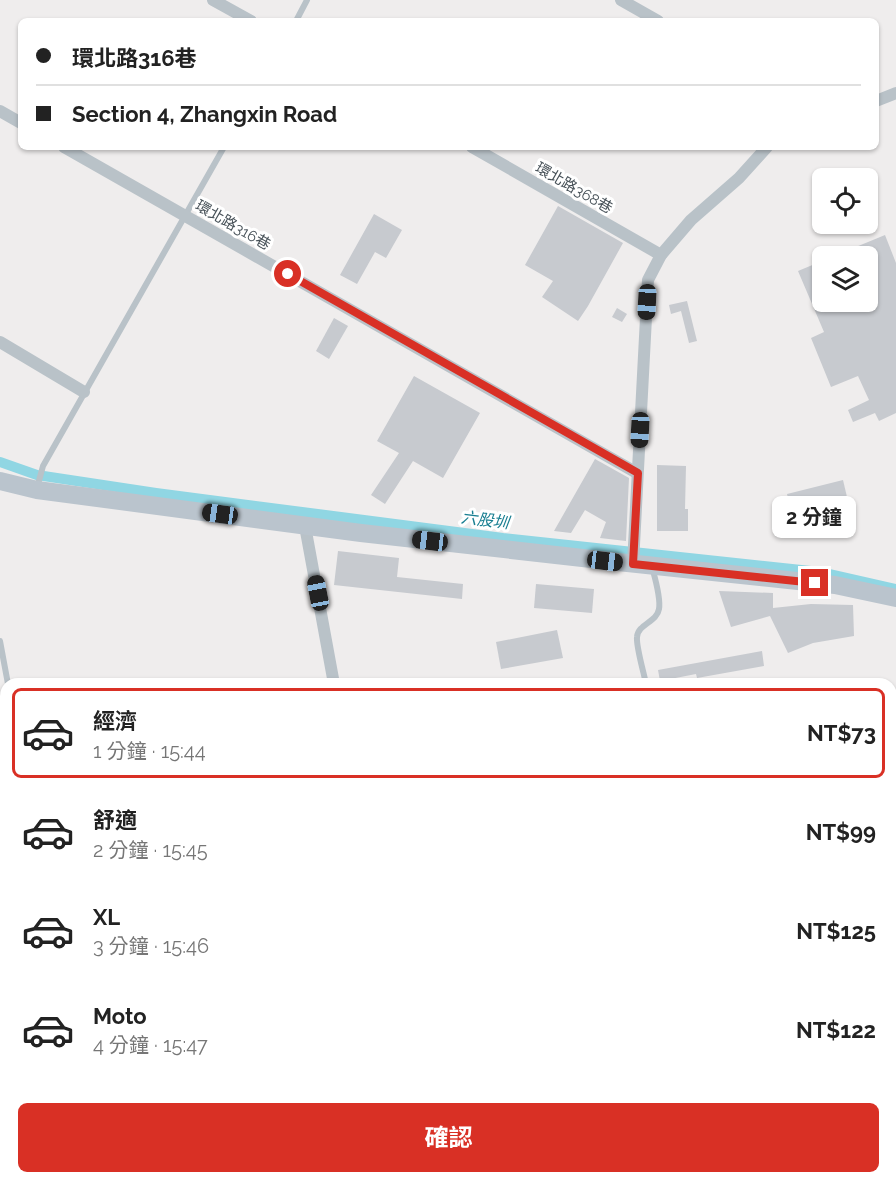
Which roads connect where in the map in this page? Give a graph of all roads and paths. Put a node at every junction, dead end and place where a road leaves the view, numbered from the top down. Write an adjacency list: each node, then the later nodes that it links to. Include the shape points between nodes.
1 (213, 0): 4 (street)
2 (307, 0): 5 (lane)
3 (621, 0): 6 (street)
4 (246, 18)
5 (298, 18)
6 (653, 18)
7 (896, 93): 8 (street)
8 (879, 100)
9 (0, 111): 10 (street)
10 (18, 121)
11 (69, 150): 15 (street, 環北路316巷)
12 (222, 150): 15 (lane)
13 (477, 150): 16 (street, 環北路368巷)
14 (764, 150): 16 (street, via 691,220)
15 (185, 215): 18 (lane); 19 (street, 環北路316巷)
16 (661, 255): 19 (street, via 648,280)
17 (0, 342): 18 (street)
18 (84, 392): 21 (lane, via 43,466)
19 (638, 473): 23 (street)
20 (0, 481): 21 (street)
21 (38, 483): 22 (street)
22 (305, 526): 23 (street); 28 (street)
23 (633, 563): 24 (street)
24 (652, 565): 25 (street, via 835,585); 29 (lane, via 660,611 639,630 637,639)
25 (896, 598)
26 (0, 641): 27 (lane)
27 (7, 678)
28 (333, 678)
29 (645, 678)

